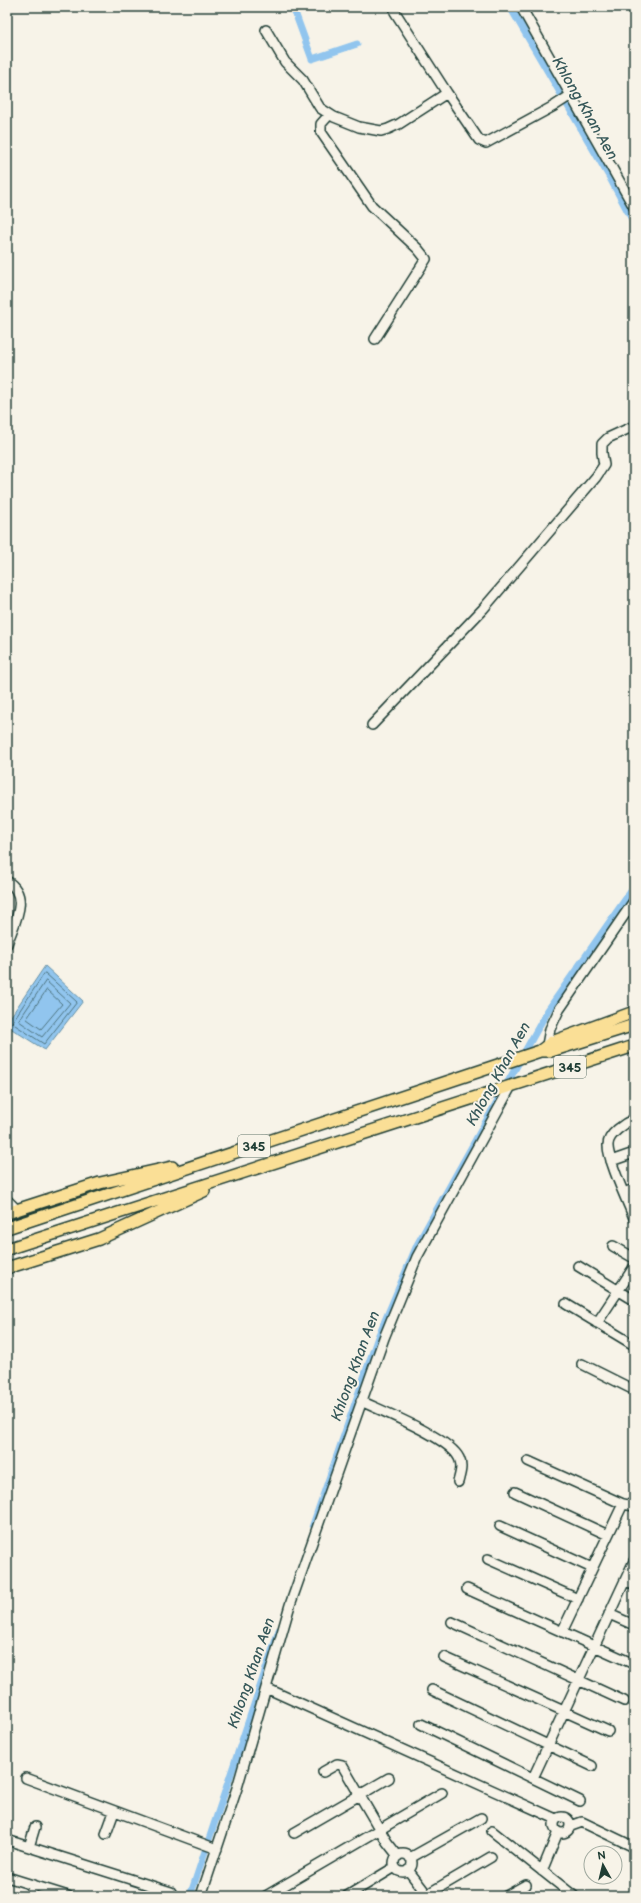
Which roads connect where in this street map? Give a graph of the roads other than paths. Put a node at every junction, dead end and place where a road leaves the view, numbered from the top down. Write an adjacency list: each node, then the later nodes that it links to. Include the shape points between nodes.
1 (521, 7): 5 (street)
2 (395, 12): 4 (street)
3 (266, 30): 6 (street, via 285,62 303,80 320,108)
4 (447, 93): 5 (street, via 482,143); 6 (street, via 399,124 380,131 359,127)
5 (569, 96): 7 (street)
6 (329, 115): 8 (street, via 321,124 321,132 351,178 372,206 426,259)
7 (634, 207)
8 (375, 339)
9 (634, 426): 10 (street, via 608,438 602,444 604,466 596,477 483,609)
10 (372, 725)
11 (7, 881): 13 (street, via 19,892 21,902)
12 (634, 901): 17 (street, via 559,1010)
13 (7, 944)
14 (634, 1012): 17 (main road, 345, via 573,1034)
15 (634, 1025): 17 (main road, 345)
16 (634, 1046): 18 (main road, 345)
17 (541, 1051): 20 (main road, 345)
18 (507, 1088): 23 (main road, 345); 47 (street, via 417,1257)
19 (634, 1120): 22 (street, via 613,1134 608,1143)
20 (242, 1150): 24 (main road); 28 (main road, 345)
21 (634, 1154): 22 (street)
22 (611, 1161): 26 (street)
23 (225, 1178): 32 (main road, 345); 33 (main road, via 209,1189)
24 (82, 1189): 28 (main road, via 88,1194); 29 (main road)
25 (634, 1189): 26 (street)
26 (624, 1193): 30 (street)
27 (7, 1200): 29 (street)
28 (87, 1202): 31 (main road, 345)
29 (12, 1212)
30 (634, 1218)
31 (7, 1228)
32 (76, 1228): 33 (main road, via 88,1235); 35 (main road, 345)
33 (85, 1244): 39 (main road)
34 (613, 1246): 36 (street)
35 (7, 1249)
36 (634, 1258)
37 (578, 1266): 40 (street)
38 (634, 1266): 40 (street)
39 (7, 1268)
40 (619, 1291): 41 (street); 43 (street)
41 (634, 1300)
42 (566, 1304): 43 (street)
43 (597, 1323): 44 (street)
44 (634, 1345)
45 (582, 1364): 46 (street)
46 (634, 1390)
47 (361, 1401): 49 (street, via 426,1432 450,1447 461,1464); 70 (street, via 290,1605)
48 (528, 1461): 51 (street)
49 (458, 1482)
50 (515, 1492): 54 (street)
51 (623, 1504): 52 (street); 54 (street)
52 (634, 1506)
53 (500, 1526): 57 (street)
54 (608, 1535): 57 (street)
55 (488, 1559): 61 (street)
56 (634, 1561): 58 (street)
57 (592, 1568): 61 (street)
58 (625, 1581): 59 (street); 62 (street)
59 (634, 1584)
60 (467, 1589): 65 (street)
61 (578, 1599): 65 (street)
62 (609, 1614): 64 (street); 66 (street)
63 (452, 1622): 69 (street)
64 (634, 1625)
65 (562, 1632): 66 (street)
66 (594, 1646): 68 (street); 69 (street)
67 (444, 1657): 73 (street)
68 (634, 1664)
69 (578, 1680): 72 (street); 73 (street)
70 (266, 1688): 87 (street); 98 (street, via 237,1788)
71 (432, 1690): 76 (street)
72 (624, 1701)
73 (564, 1711): 75 (street); 76 (street)
74 (421, 1724): 81 (street)
75 (608, 1731)
76 (548, 1745): 77 (street); 81 (street)
77 (592, 1766)
78 (323, 1772): 83 (street, via 340,1764)
79 (26, 1778): 85 (street)
80 (390, 1778): 83 (street)
81 (533, 1778): 84 (street)
82 (442, 1792): 90 (street)
83 (359, 1796): 90 (street); 93 (street)
84 (580, 1801)
85 (114, 1812): 94 (street); 98 (street)
86 (481, 1818): 101 (street)
87 (556, 1819): 88 (street, via 559,1816 565,1817 569,1820); 92 (street, via 553,1825)
88 (570, 1826): 92 (street, via 566,1832); 97 (street, via 582,1822)
89 (35, 1827): 96 (street)
90 (380, 1830): 99 (street); 112 (street)
91 (492, 1831): 104 (street)
92 (558, 1832): 104 (street)
93 (294, 1833)
94 (106, 1834)
95 (7, 1840): 96 (street)
96 (29, 1847): 108 (street)
97 (634, 1847)
98 (213, 1848): 111 (street)
99 (398, 1856): 101 (street, via 403,1854); 102 (street, via 394,1861)
100 (491, 1857): 114 (street)
101 (410, 1858): 103 (street, via 412,1863)
102 (395, 1867): 103 (street, via 399,1871); 113 (street)
103 (408, 1870): 114 (street)
104 (542, 1870): 116 (street)
105 (7, 1877): 106 (street)
106 (34, 1885): 109 (street); 110 (street)
107 (526, 1885): 115 (street)
108 (172, 1892)
109 (30, 1896)
110 (68, 1896)
111 (201, 1896)
112 (266, 1896)
113 (347, 1896)
114 (428, 1896)
115 (506, 1896)
116 (574, 1896)

